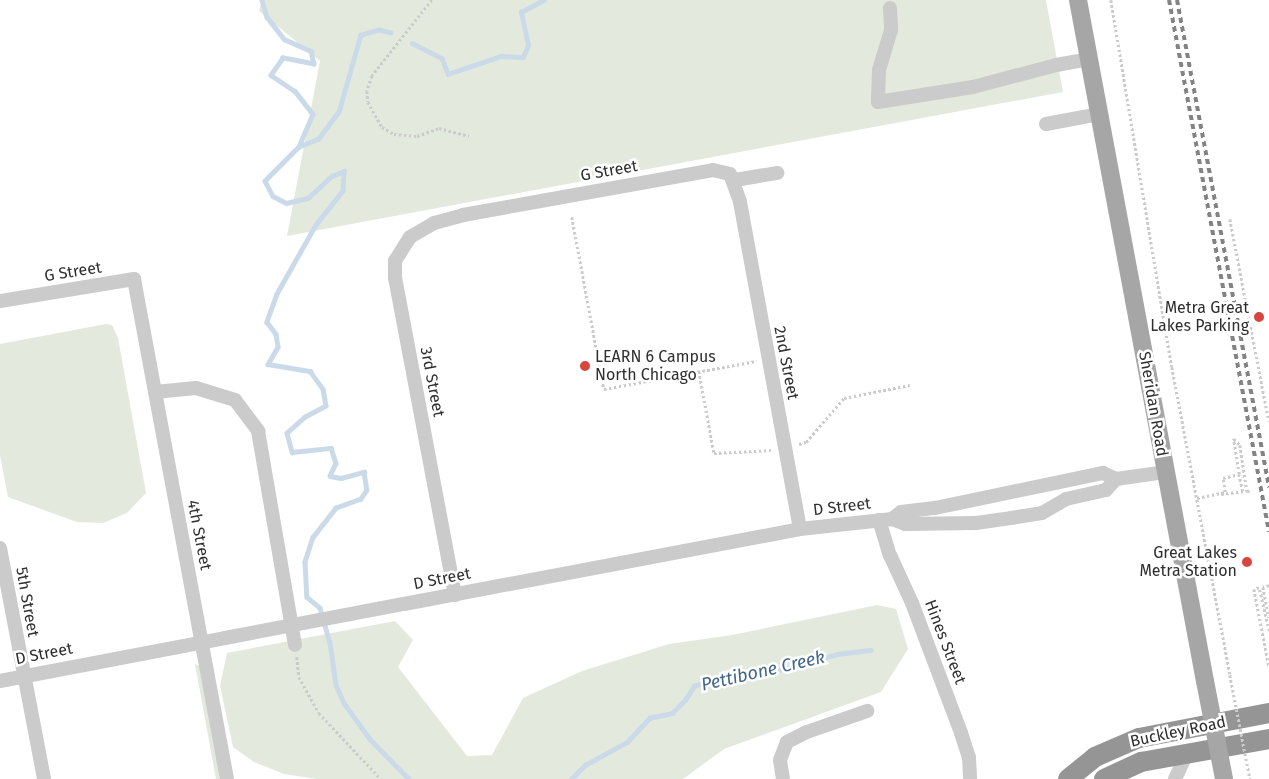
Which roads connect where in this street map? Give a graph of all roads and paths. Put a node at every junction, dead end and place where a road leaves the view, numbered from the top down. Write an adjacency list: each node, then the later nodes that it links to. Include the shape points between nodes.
1 (432, 0): 8 (path, via 372,76 367,90 368,102 382,127 394,134 418,136 440,128)
2 (1078, 0): 5 (main road, Sheridan Road)
3 (1111, 0): 26 (path)
4 (890, 8): 5 (street, via 891,30 879,70 878,102 973,87)
5 (1090, 59): 6 (main road, Sheridan Road)
6 (1100, 114): 7 (street); 19 (main road, Sheridan Road)
7 (1046, 124)
8 (469, 136)
9 (777, 173): 10 (street)
10 (735, 180): 11 (street, G Street, via 725,170 713,170); 28 (street, 2nd Street)
11 (463, 215): 31 (street, 3rd Street, via 434,223 410,237 395,261 395,278)
12 (572, 217): 16 (path, via 604,389)
13 (1230, 219): 18 (path)
14 (137, 297): 15 (street, G Street, via 134,279); 17 (street, 4th Street)
15 (0, 301)
16 (760, 360)
17 (155, 392): 34 (street, 4th Street); 35 (street, via 196,388 235,400 258,431)
18 (1269, 421)
19 (1165, 472): 21 (street, D Street); 51 (main road, Sheridan Road, bridge)
20 (1239, 474): 23 (path, via 1233,438 1240,445); 24 (path); 25 (path, via 1223,478 1225,492)
21 (1116, 479): 27 (street, D Street, via 1103,473 902,512); 27 (street, D Street, via 1106,490 1074,496 1042,513 976,523 905,524)
22 (1252, 490): 23 (path)
23 (1247, 491): 24 (path)
24 (1243, 492): 25 (path, via 1224,496)
25 (1220, 493): 26 (path)
26 (1197, 498): 52 (path, bridge)
27 (886, 519): 28 (street, D Street); 47 (street, Hines Street, via 890,555 912,603 961,733 969,758)
28 (800, 529): 31 (street, D Street)
29 (0, 548): 37 (street, 5th Street)
30 (1269, 586): 32 (path, via 1263,587)
31 (455, 595): 34 (street, D Street, bridge)
32 (1269, 617)
33 (1269, 631): 36 (path, via 1258,588 1254,589)
34 (202, 642): 37 (street, D Street); 44 (street, 4th Street)
35 (295, 646): 45 (path, via 299,677 320,714)
36 (1269, 666)
37 (23, 676): 38 (street, D Street); 43 (street, 5th Street)
38 (0, 681)
39 (868, 711): 46 (street, via 787,742 780,760)
40 (1269, 713): 48 (highway, Buckley Road, via 1139,738 1094,757)
41 (1269, 739): 42 (highway, Buckley Road)
42 (1187, 753): 49 (highway, Buckley Road, via 1129,765); 50 (street)
43 (44, 779)
44 (227, 779)
45 (381, 779)
46 (783, 779)
47 (970, 779)
48 (1068, 779)
49 (1104, 779)
50 (1175, 779)
51 (1224, 779)
52 (1250, 779)

